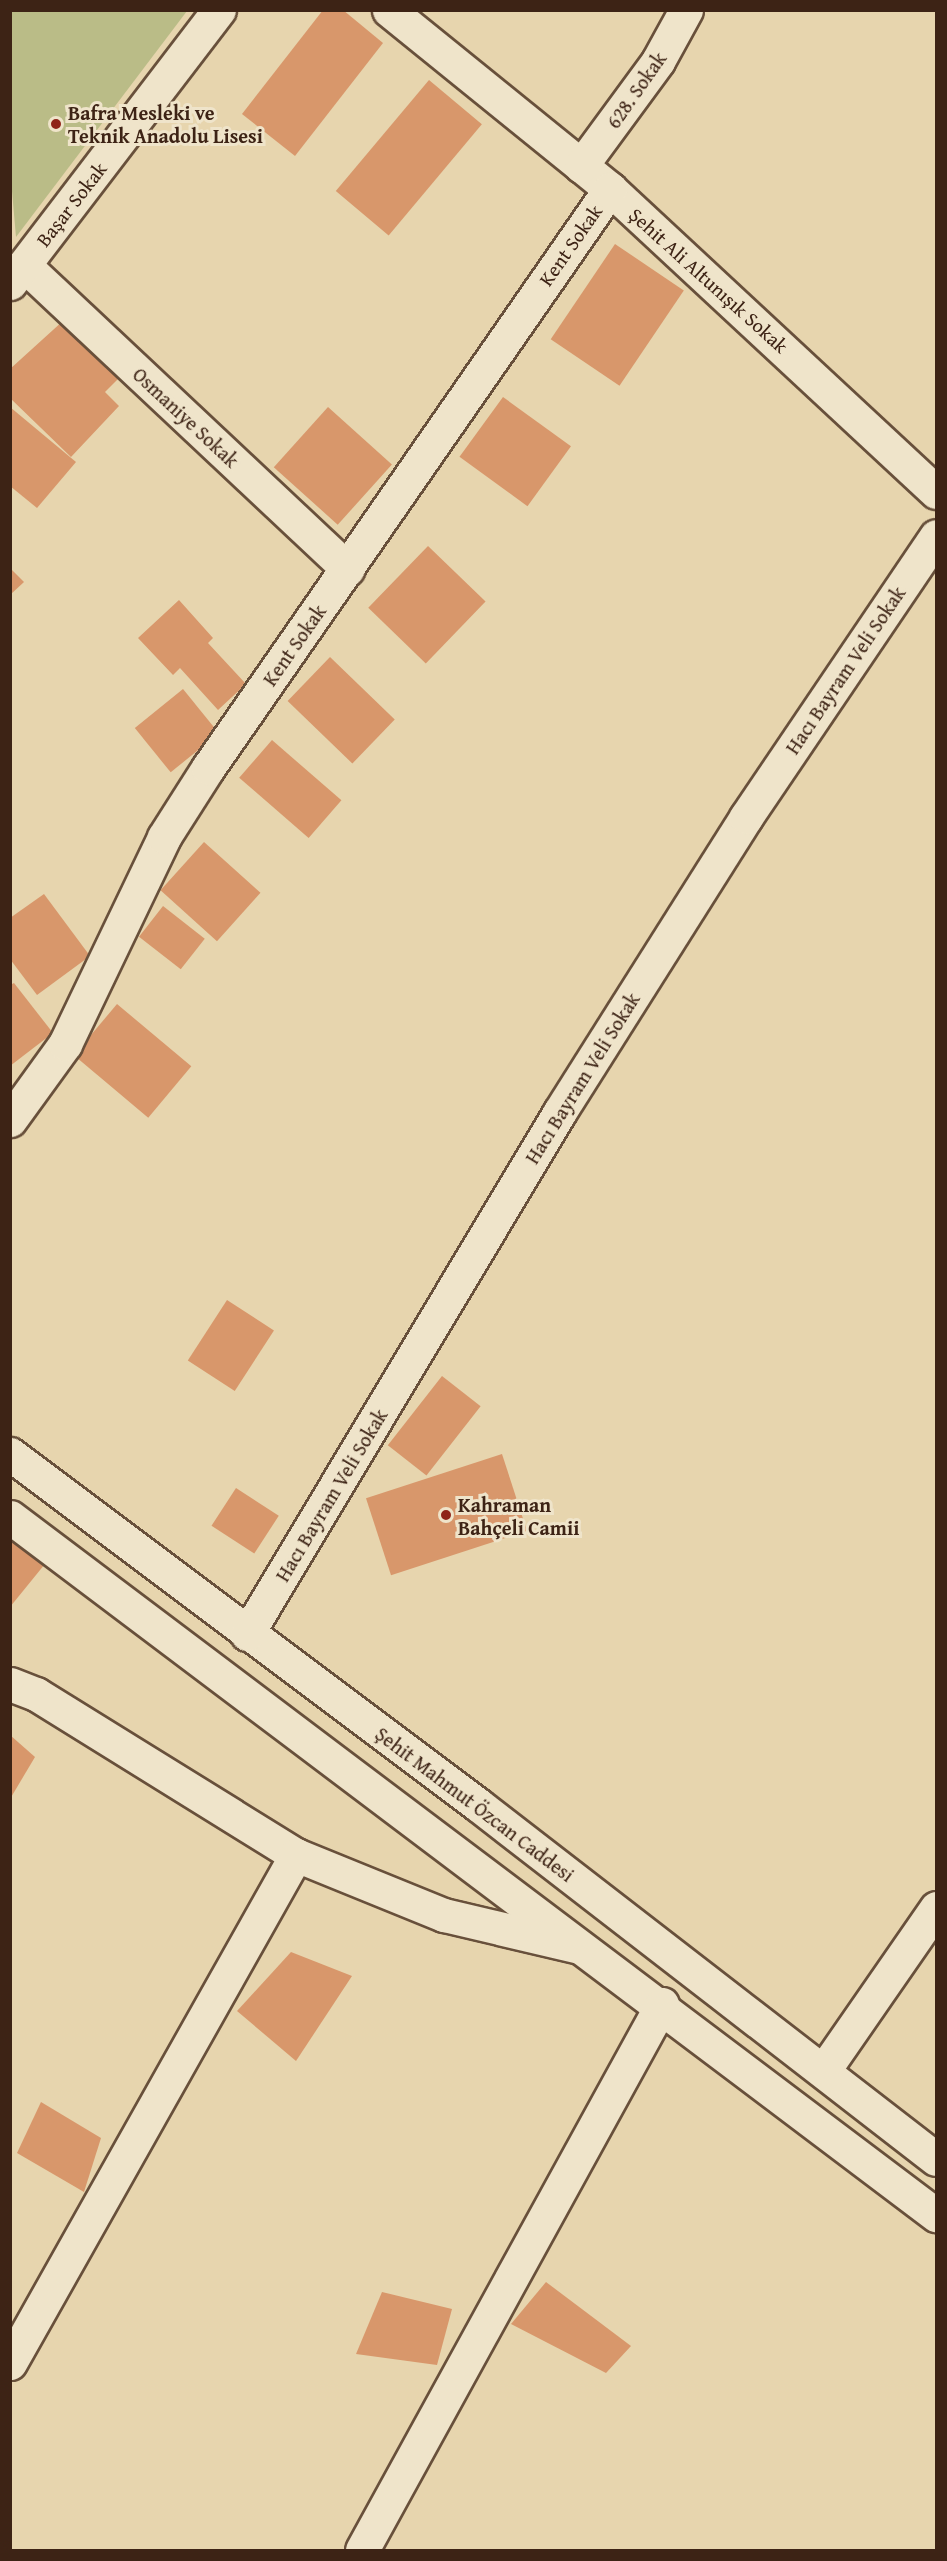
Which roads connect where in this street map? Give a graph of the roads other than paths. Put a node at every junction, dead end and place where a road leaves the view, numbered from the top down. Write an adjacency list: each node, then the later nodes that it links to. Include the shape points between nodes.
1 (219, 10): 6 (street, Başar Sokak)
2 (389, 10): 4 (street, Şehit Ali Altunışık Sokak)
3 (686, 10): 4 (street, 628. Sokak, via 658,61)
4 (581, 166): 5 (street, Şehit Ali Altunışık Sokak)
5 (610, 189): 7 (street, Şehit Ali Altunışık Sokak); 9 (street, Kent Sokak, via 438,431)
6 (17, 274): 9 (street, Osmaniye Sokak)
7 (936, 492)
8 (936, 536): 13 (street, Hacı Bayram Veli Sokak, via 746,817 565,1103)
9 (348, 569): 10 (street, Kent Sokak, via 164,837 65,1044)
10 (10, 1120)
11 (10, 1454): 13 (street, Şehit Mahmut Özcan Caddesi)
12 (10, 1517): 17 (street)
13 (247, 1634): 19 (street, Şehit Mahmut Özcan Caddesi)
14 (10, 1684): 15 (street, via 36,1694)
15 (296, 1855): 17 (street, via 444,1915); 22 (street)
16 (936, 1908): 19 (street)
17 (589, 1949): 18 (street)
18 (662, 2004): 21 (street); 23 (street)
19 (824, 2070): 20 (street, Şehit Mahmut Özcan Caddesi)
20 (936, 2159)
21 (936, 2215)
22 (15, 2345)
23 (362, 2550)

